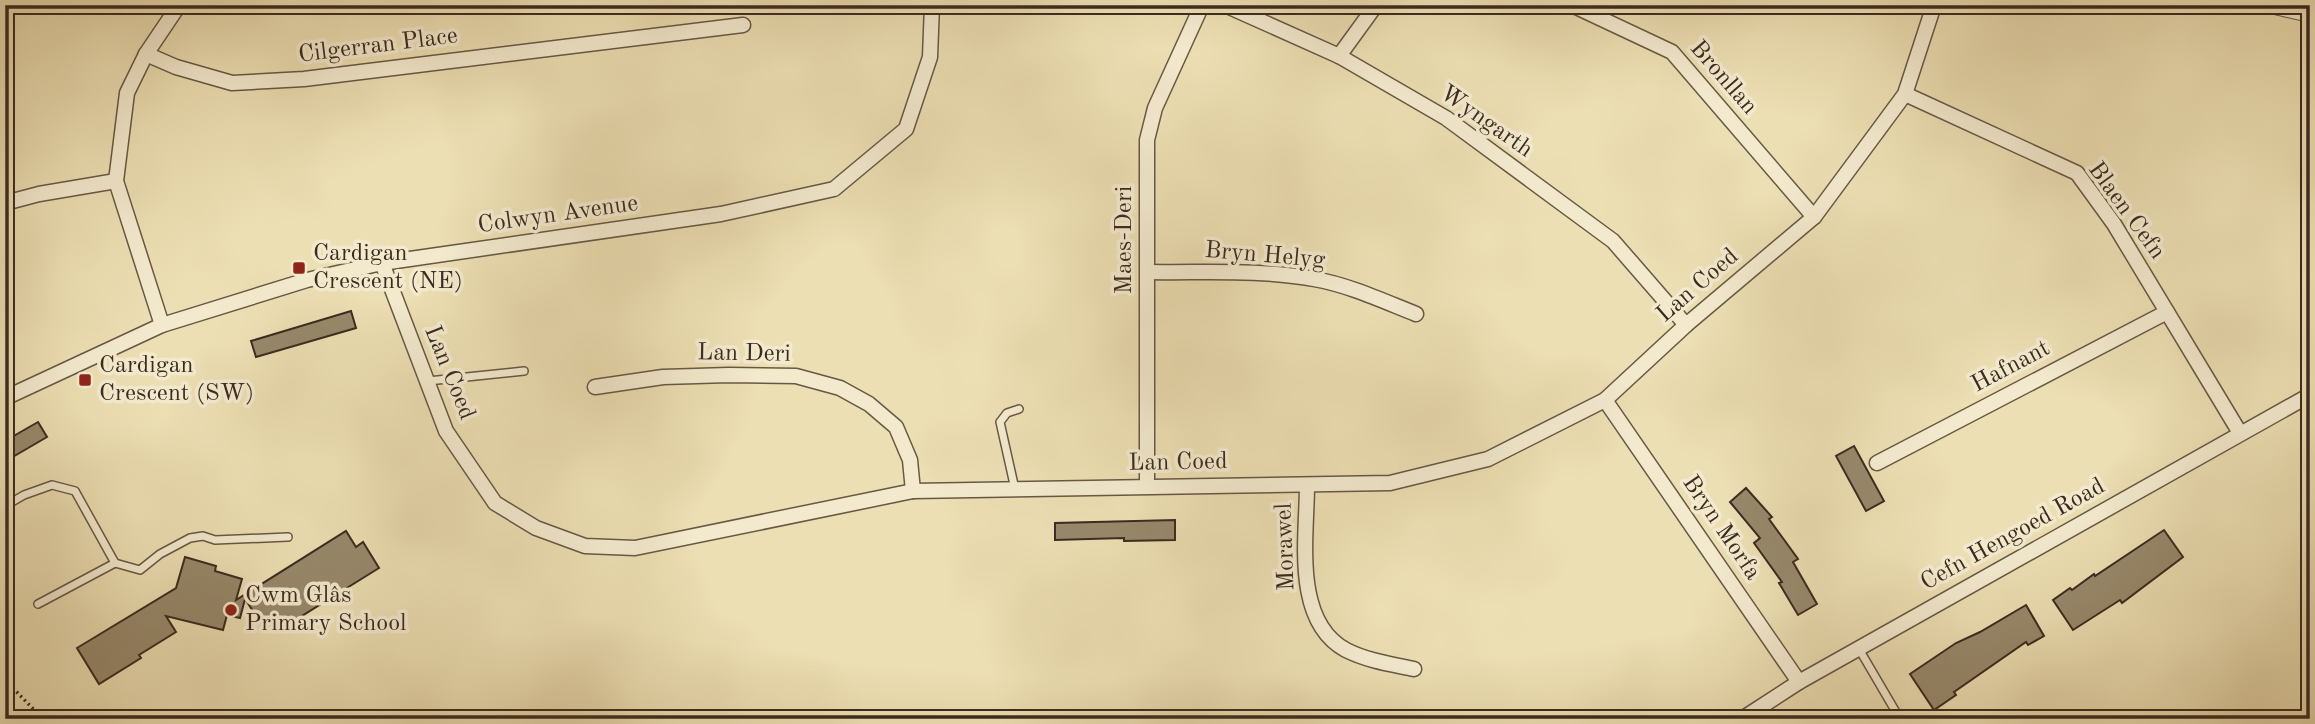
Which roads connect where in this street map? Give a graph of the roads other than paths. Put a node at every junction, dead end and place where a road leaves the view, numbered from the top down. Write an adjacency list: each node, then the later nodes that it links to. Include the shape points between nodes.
1 (179, 5): 11 (street)
2 (932, 5): 17 (street, Colwyn Avenue, via 930,57 906,129 834,188 721,214)
3 (1202, 5): 18 (street, Maes-Deri, via 1155,108 1147,140)
4 (1225, 5): 12 (street, Wyngarth)
5 (1376, 5): 12 (street)
6 (1573, 5): 16 (street, Bronllan, via 1672,52)
7 (1934, 5): 13 (street, Lan Coed)
8 (2275, 5): 9 (street)
9 (2310, 13)
10 (744, 25): 11 (street, Cilgerran Place, via 304,79 232,83)
11 (146, 54): 14 (street, via 127,93)
12 (1339, 56): 22 (street, Wyngarth, via 1446,118 1613,241)
13 (1905, 94): 16 (street, Lan Coed); 19 (street, Blaen Cefn, via 2077,173 2114,224)
14 (116, 181): 15 (street); 21 (street)
15 (5, 203)
16 (1814, 217): 22 (street, Lan Coed)
17 (382, 263): 21 (street, Colwyn Avenue, via 307,280); 24 (street, Lan Coed)
18 (1148, 272): 20 (street, Bryn Helyg, via 1315,279); 33 (street, Maes-Deri)
19 (2166, 312): 30 (street, Blaen Cefn); 31 (street, Hafnant)
20 (1416, 314)
21 (162, 325): 27 (street, Colwyn Avenue)
22 (1686, 325): 28 (street, Lan Coed)
23 (524, 371): 24 (lane)
24 (427, 381): 35 (street, Lan Coed, via 446,431 495,503 536,528 585,546 635,548)
25 (595, 387): 35 (street, Lan Deri, via 663,377 743,375 796,376 840,388 869,404 896,428 910,460)
26 (2310, 395): 30 (street, Cefn Hengoed Road)
27 (5, 398)
28 (1605, 400): 32 (street, Lan Coed, via 1488,459 1390,483); 42 (street, Bryn Morfa)
29 (1019, 409): 34 (lane, via 1006,413 1000,422)
30 (2240, 433): 40 (street, Cefn Hengoed Road)
31 (1877, 463)
32 (1307, 485): 33 (street, Lan Coed); 41 (street, Morawel, via 1306,581 1313,611 1324,631 1343,648 1368,659)
33 (1147, 486): 34 (street, Lan Coed)
34 (1014, 489): 35 (street, Lan Coed)
35 (913, 491)
36 (5, 506): 38 (lane, via 52,485 75,491)
37 (288, 537): 38 (lane, via 215,540 203,536 160,554 140,570)
38 (115, 563): 39 (lane)
39 (38, 604)
40 (1858, 649): 42 (street, Cefn Hengoed Road); 44 (lane)
41 (1414, 669)
42 (1799, 682): 43 (street, Cefn Hengoed Road)
43 (1742, 719)
44 (1900, 719)

